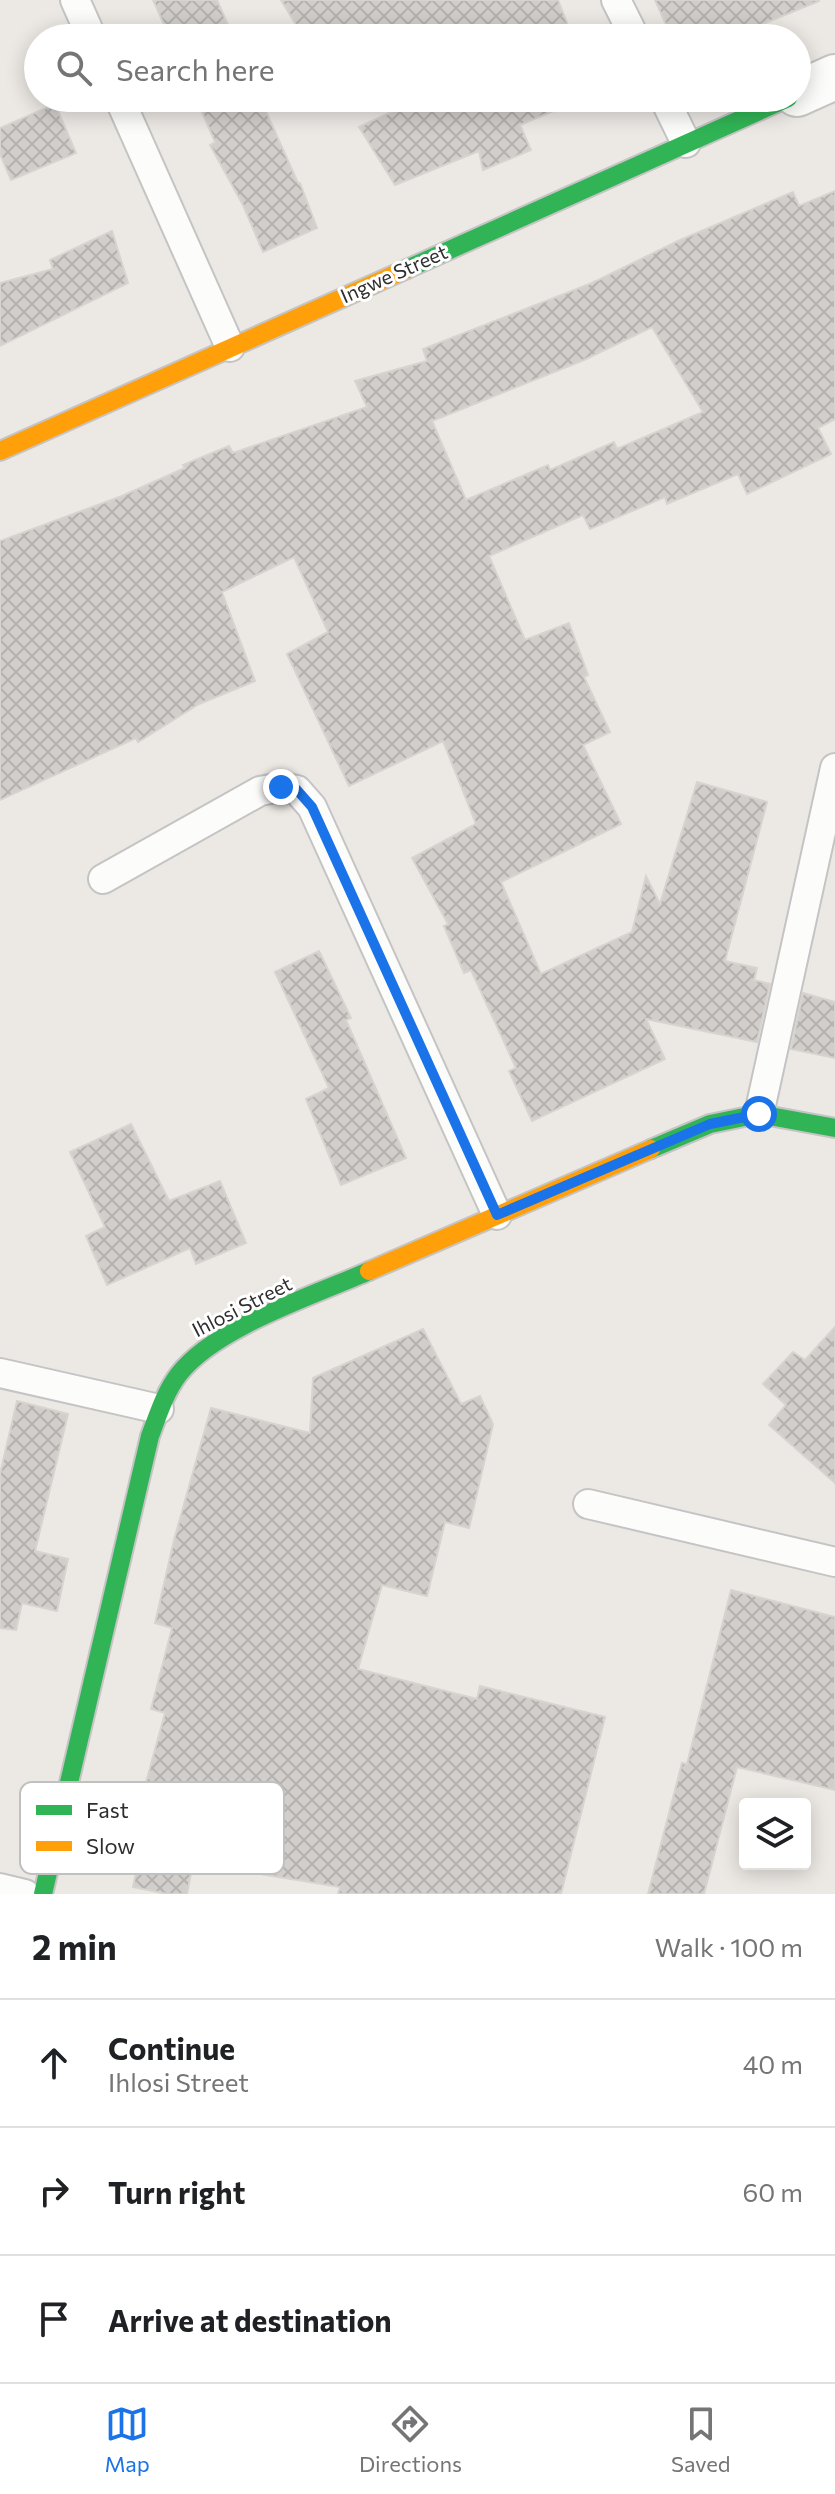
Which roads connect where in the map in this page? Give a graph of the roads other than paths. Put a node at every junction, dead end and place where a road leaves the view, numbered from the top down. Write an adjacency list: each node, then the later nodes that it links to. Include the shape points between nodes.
1 (75, 0): 3 (lane)
2 (616, 0): 4 (lane)
3 (86, 24)
4 (628, 24)
5 (835, 77): 6 (street)
6 (811, 88)
7 (125, 112): 11 (lane)
8 (671, 112): 10 (lane)
9 (756, 112): 10 (street, Ingwe Street)
10 (686, 143): 11 (street, Ingwe Street)
11 (230, 347): 12 (street, Ingwe Street)
12 (0, 451)
13 (835, 768): 15 (lane)
14 (103, 879): 17 (lane, via 260,791 297,790 312,807)
15 (759, 1114): 16 (street, Ihlosi Street); 17 (street, Ihlosi Street, via 698,1128)
16 (835, 1128)
17 (497, 1215): 19 (street, Ihlosi Street, via 221,1338 194,1355)
18 (0, 1373): 19 (lane)
19 (159, 1409): 22 (street, Ihlosi Street)
20 (588, 1504): 21 (lane)
21 (835, 1562)
22 (69, 1782)
23 (48, 1874): 26 (street, Ihlosi Street)
24 (0, 1888): 25 (lane)
25 (25, 1894)
26 (43, 1894)

